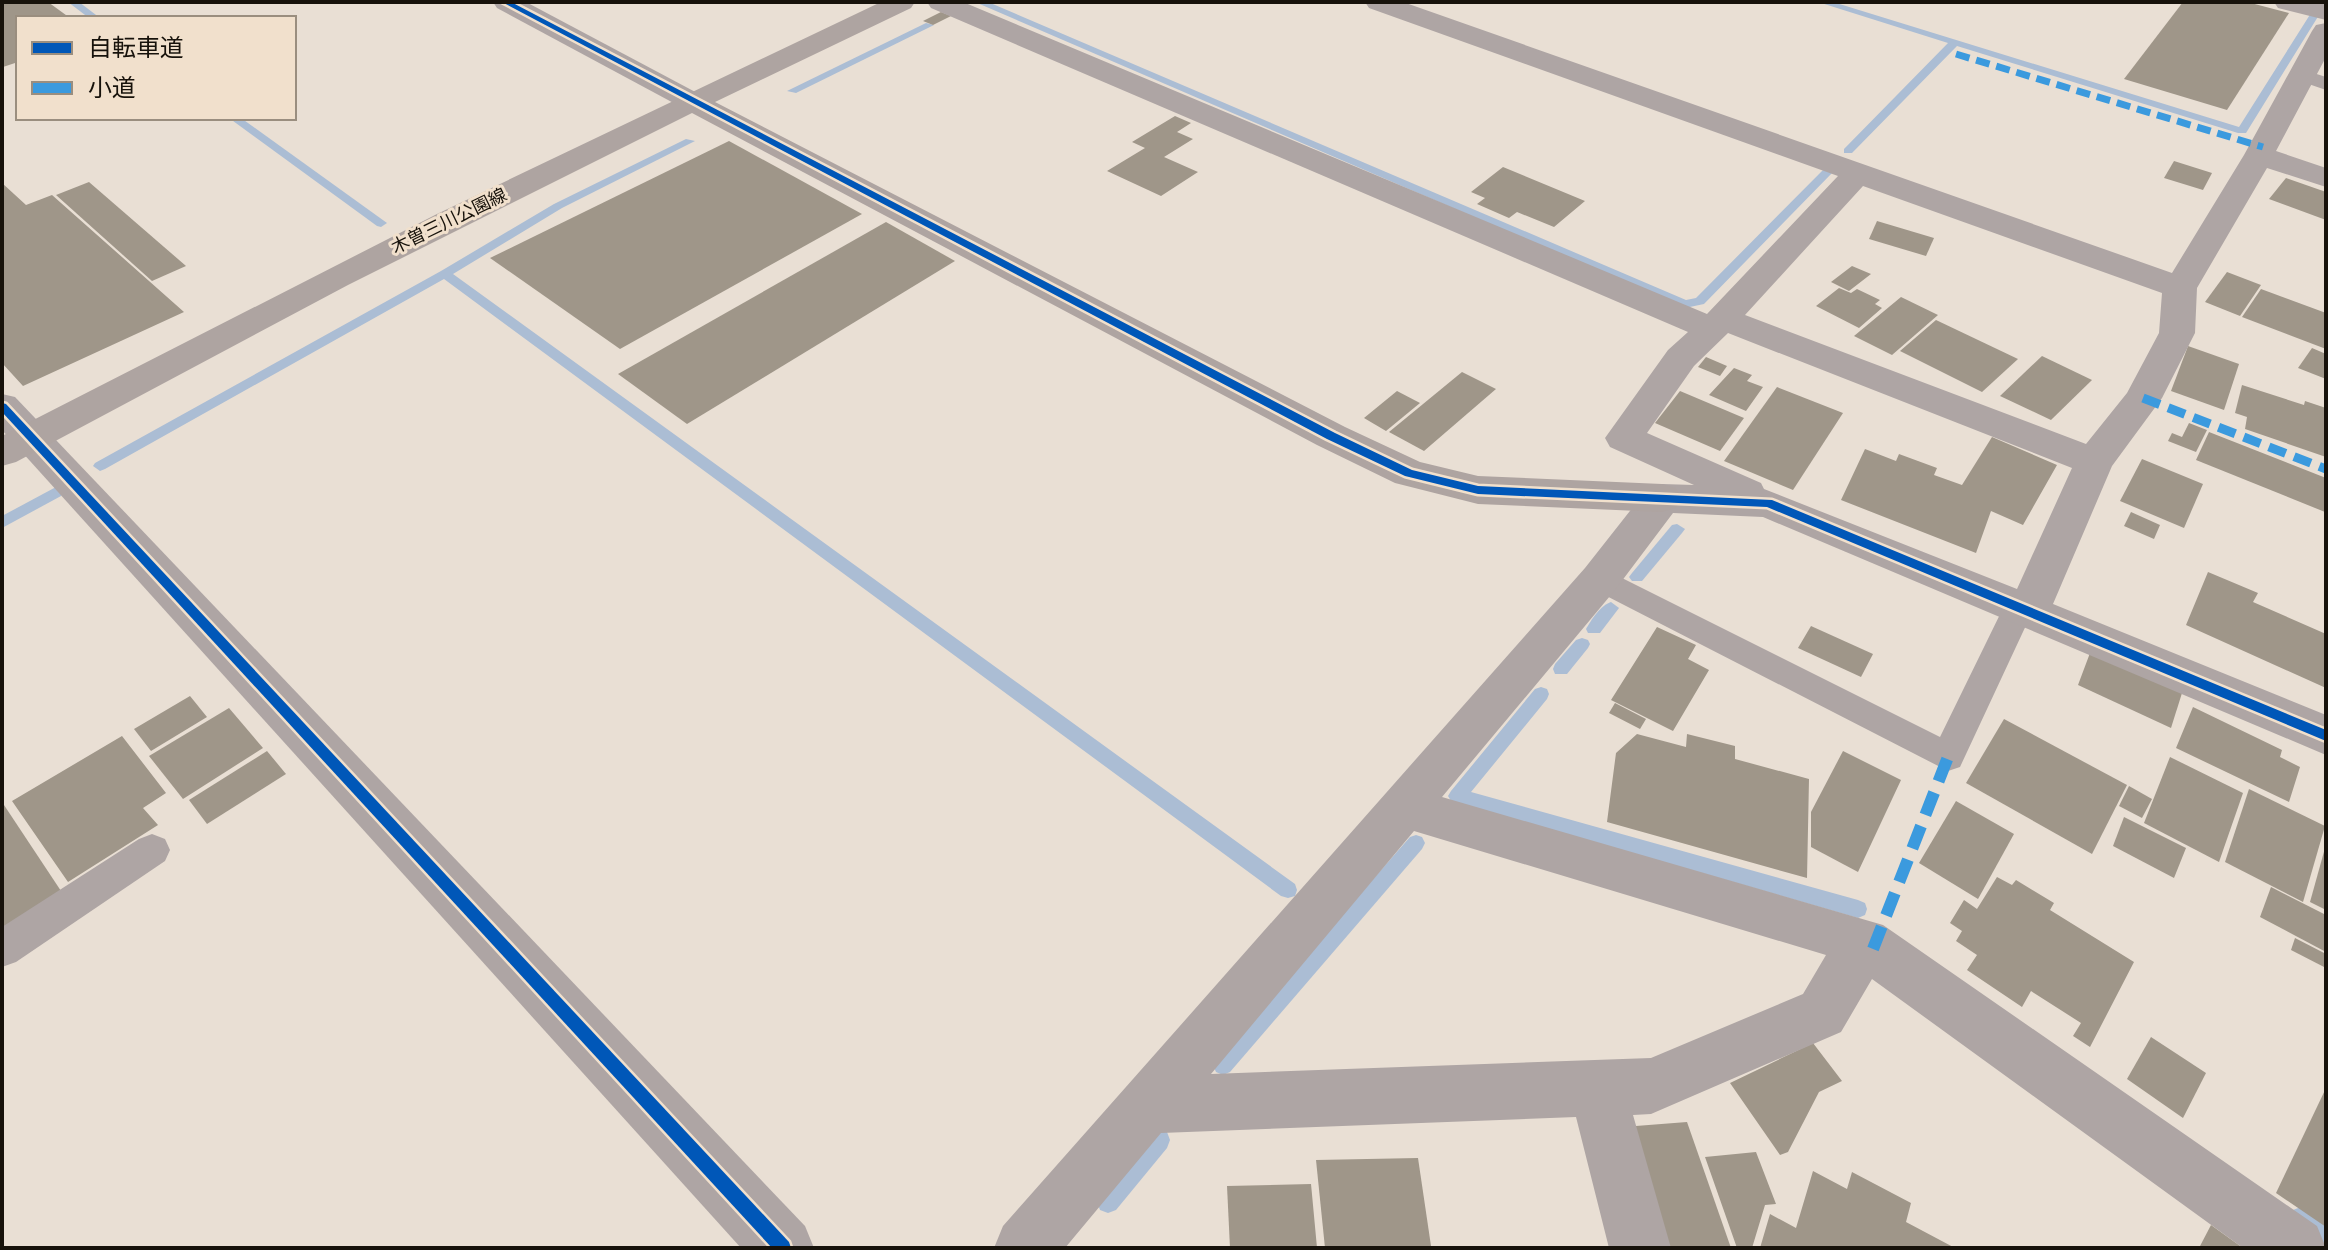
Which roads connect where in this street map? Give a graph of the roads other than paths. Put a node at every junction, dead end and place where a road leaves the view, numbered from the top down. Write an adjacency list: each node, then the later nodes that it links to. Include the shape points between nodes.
1 (506, 2): 9 (street)
2 (902, 2): 9 (street, 木曽三川公園線)
3 (940, 2): 14 (street)
4 (1378, 2): 11 (street)
5 (2287, 2): 6 (street)
6 (2326, 12)
7 (2326, 31): 8 (street)
8 (2314, 80): 10 (street)
9 (691, 101): 15 (street, 木曽三川公園線); 17 (street, via 1409,473 1478,490)
10 (2259, 155): 12 (street); 13 (street)
11 (1858, 173): 13 (street); 14 (street)
12 (2326, 178)
13 (2180, 288): 16 (street, via 2177,333 2143,398)
14 (1718, 324): 16 (street); 18 (street, via 1681,358 1624,438)
15 (11, 432): 28 (street)
16 (2094, 462): 20 (street)
17 (1662, 498): 18 (street); 19 (street)
18 (1768, 503): 20 (street)
19 (1600, 579): 20 (lane, via 1948,757); 22 (street)
20 (2024, 608): 21 (street)
21 (2326, 736)
22 (1404, 807): 24 (street); 27 (street)
23 (152, 850): 25 (lane)
24 (1864, 942): 26 (street, via 1822,1013 1651,1086); 31 (street)
25 (2, 949)
26 (1597, 1089): 27 (street); 30 (street)
27 (1147, 1105): 29 (street)
28 (783, 1248)
29 (1025, 1248)
30 (1640, 1248)
31 (2295, 1248)

